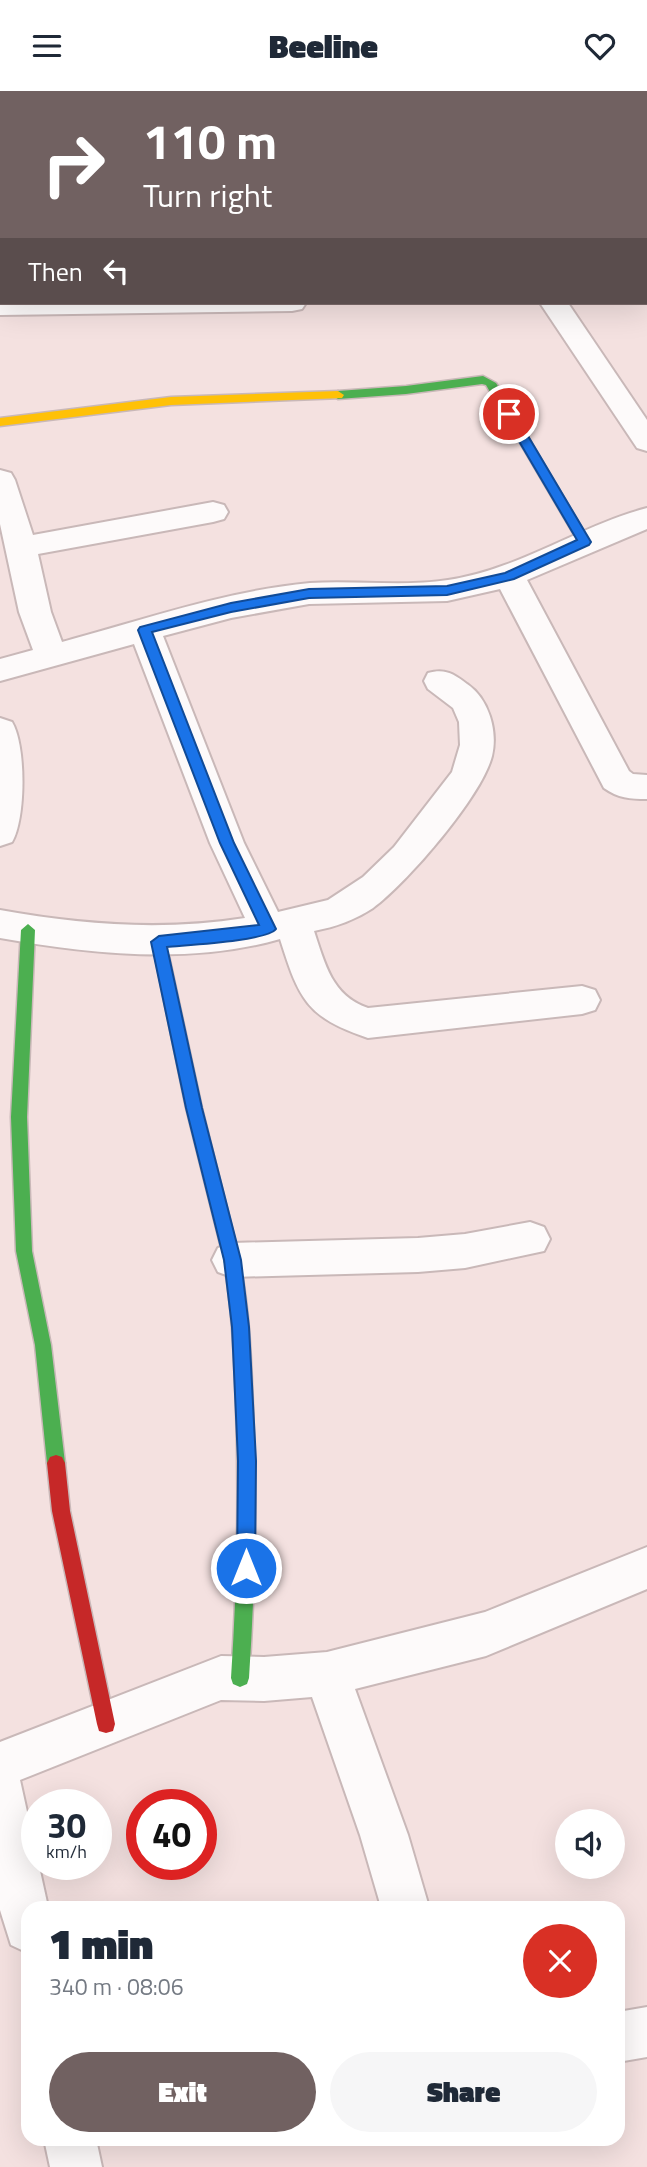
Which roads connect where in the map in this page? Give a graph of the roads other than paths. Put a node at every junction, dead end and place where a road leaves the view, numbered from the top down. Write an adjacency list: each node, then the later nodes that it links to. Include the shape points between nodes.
1 (220, 305): 3 (street)
2 (555, 305): 5 (street)
3 (3, 311)
4 (0, 422): 9 (street, via 171,401 288,398 483,380 496,391)
5 (647, 442)
6 (0, 480): 10 (street)
7 (213, 512): 10 (street)
8 (647, 518): 9 (street)
9 (584, 542): 11 (street)
10 (16, 561): 13 (street)
11 (509, 576): 12 (street, via 447,591 309,594 231,607); 17 (street, via 616,779 625,786)
12 (145, 630): 13 (street); 19 (street, via 227,843)
13 (51, 654): 14 (street)
14 (0, 670)
15 (440, 681): 19 (street, via 464,699 477,727 478,753 465,781 371,890 340,911)
16 (0, 730): 18 (street, via 4,806)
17 (647, 787)
18 (0, 833)
19 (281, 926): 21 (street); 22 (street, via 320,998 349,1018 368,1023)
20 (14, 927): 21 (street); 23 (street)
21 (159, 942): 26 (street)
22 (582, 1000)
23 (12, 1026): 24 (street, via 19,1117)
24 (10, 1156): 30 (street, via 43,1345 61,1511)
25 (530, 1239): 26 (street, via 418,1255)
26 (232, 1260): 29 (street, via 241,1327 247,1461)
27 (647, 1568): 28 (street, via 486,1634)
28 (327, 1674): 29 (street); 34 (street)
29 (240, 1678): 30 (street, via 221,1678)
30 (106, 1724): 31 (street)
31 (0, 1765)
32 (0, 1789): 33 (street)
33 (23, 1901)
34 (403, 1901)
35 (647, 2032): 36 (street)
36 (625, 2036)
37 (72, 2146): 38 (street)
38 (76, 2167)

